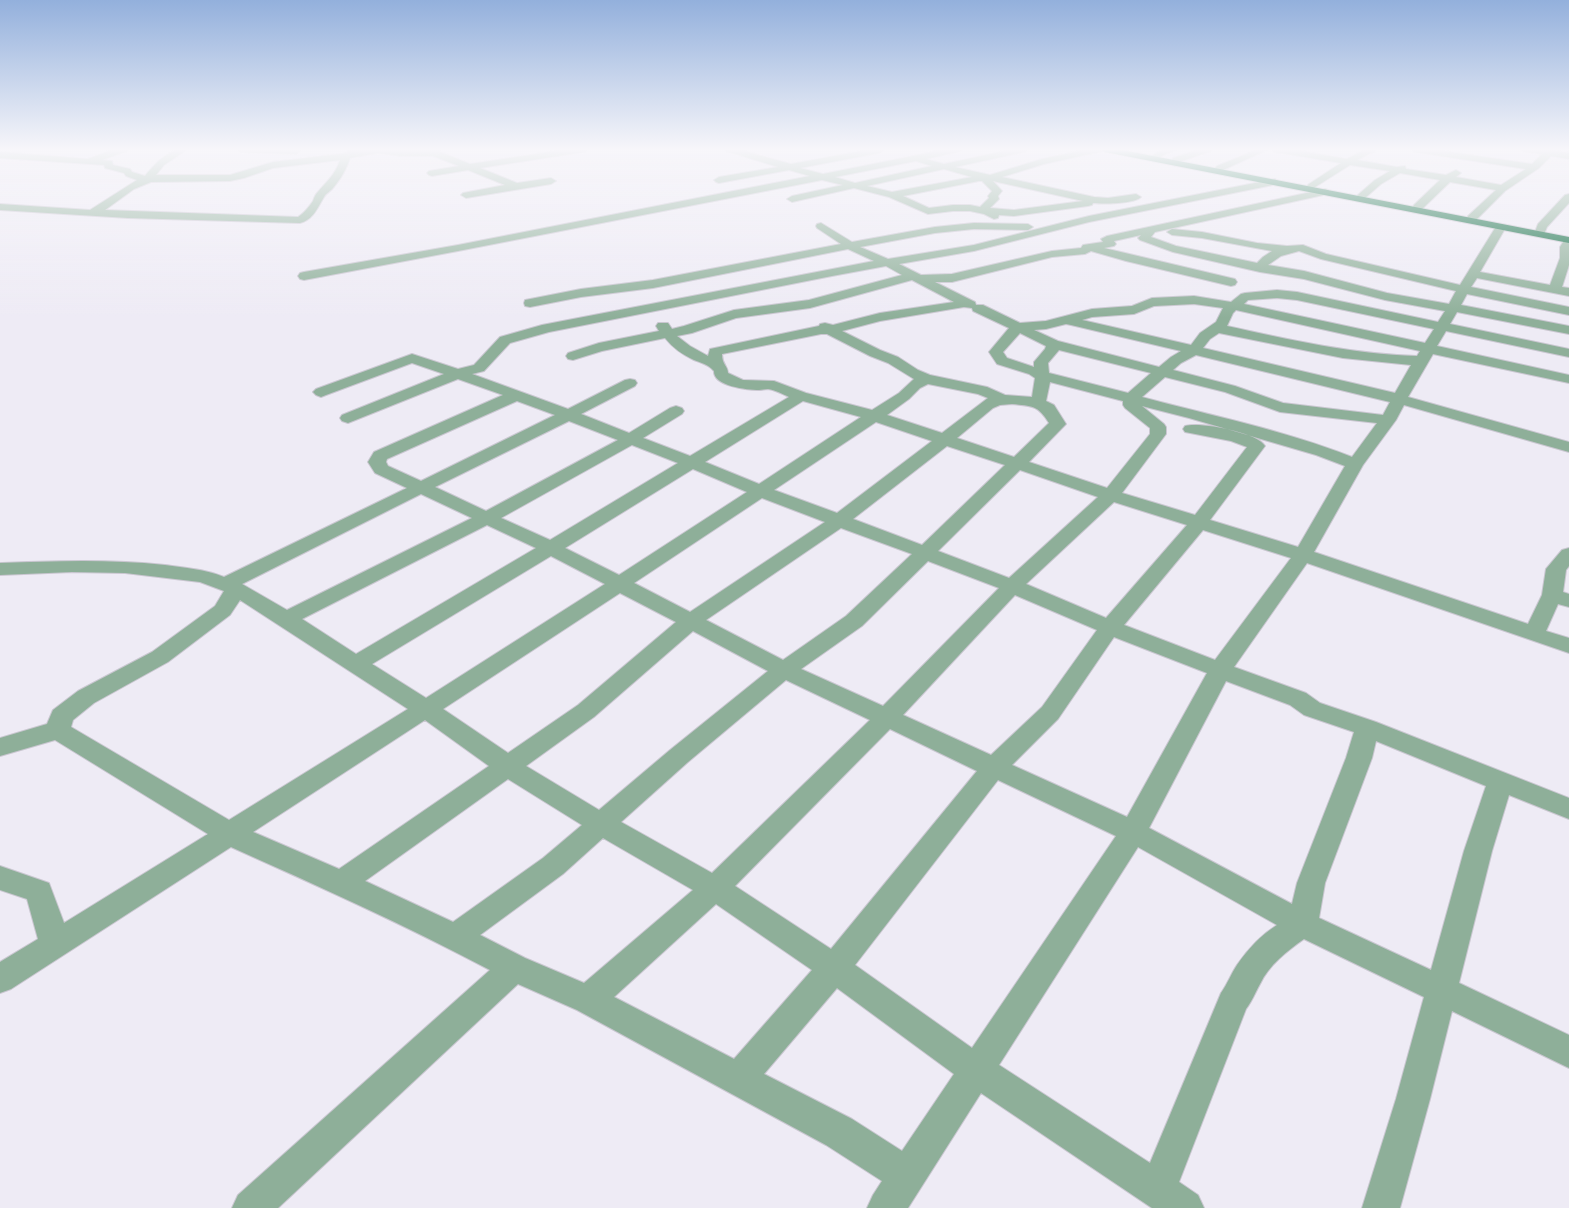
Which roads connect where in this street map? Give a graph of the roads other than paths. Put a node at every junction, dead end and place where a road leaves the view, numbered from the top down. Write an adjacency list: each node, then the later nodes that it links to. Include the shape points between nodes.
1 (107, 205): 18 (street)
2 (315, 205): 18 (street, via 307,216 300,220)
3 (675, 205): 38 (street)
4 (915, 205): 16 (street)
5 (986, 205): 17 (street)
6 (1074, 205): 17 (street, via 1014,213)
7 (1125, 205): 25 (street)
8 (1164, 205): 20 (street)
9 (1262, 205): 20 (street)
10 (1393, 205): 24 (highway)
11 (1410, 205): 15 (highway)
12 (1485, 205): 19 (street)
13 (1561, 205): 27 (street, via 1542,226)
14 (0, 207): 18 (street)
15 (1418, 207): 19 (highway)
16 (928, 211): 17 (street, via 970,208); 22 (street)
17 (986, 211): 22 (street); 23 (street)
18 (91, 213)
19 (1472, 218): 27 (highway)
20 (1195, 221): 26 (street)
21 (821, 226): 30 (street)
22 (970, 226): 23 (street); 29 (street); 30 (street)
23 (1016, 227): 25 (street)
24 (1501, 227): 28 (highway); 46 (street)
25 (1050, 228): 29 (street)
26 (1156, 228): 31 (street, via 1107,239 1110,244); 32 (street); 34 (street, via 1144,238 1173,249)
27 (1540, 232): 28 (highway)
28 (1569, 240): 43 (street, via 1566,258)
29 (996, 242): 33 (street, via 1031,256); 35 (street)
30 (850, 245): 35 (street); 36 (street)
31 (1087, 247): 33 (street, via 1085,251); 40 (street)
32 (1286, 249): 37 (street, via 1263,262); 46 (street, via 1311,250)
33 (1052, 254): 39 (street, via 952,278)
34 (1206, 255): 37 (street); 40 (street, via 1206,270)
35 (888, 263): 39 (street); 41 (street)
36 (749, 264): 41 (street); 42 (street)
37 (1260, 268): 46 (street, via 1340,283 1385,296)
38 (304, 276)
39 (916, 278): 48 (street); 53 (street)
40 (1231, 282): 45 (street)
41 (775, 283): 50 (street); 53 (street)
42 (653, 284): 47 (street, via 581,293); 52 (street, via 636,298)
43 (1555, 289): 44 (street); 46 (street, via 1504,279)
44 (1569, 292)
45 (1277, 294): 46 (street); 49 (street, via 1245,297)
46 (1458, 300): 51 (street); 58 (street, via 1470,310); 62 (street); 63 (street)
47 (530, 303)
48 (971, 305): 54 (street); 55 (street); 57 (street, via 880,317)
49 (1234, 306): 54 (street, via 1194,300 1166,300 1152,302 1134,310 1092,313); 56 (street, via 1227,311 1222,324); 63 (street)
50 (645, 309): 52 (street); 59 (street, via 647,313 660,319)
51 (1569, 311)
52 (629, 312): 67 (street, via 547,328 505,340 479,368)
53 (809, 313): 57 (street); 59 (street, via 734,314)
54 (1065, 320): 55 (street, via 1046,325); 61 (street)
55 (1018, 327): 60 (street); 68 (street, via 996,352 1002,360 1012,366 1034,371)
56 (1216, 328): 61 (street, via 1205,336); 63 (street, via 1386,361)
57 (830, 330): 65 (street, via 728,348 715,352); 69 (street)
58 (1569, 330)
59 (667, 334): 64 (street, via 599,347); 65 (street, via 701,359)
60 (1053, 344): 66 (street); 68 (street, via 1052,350 1041,362)
61 (1195, 350): 66 (street); 76 (street)
62 (1569, 353)
63 (1425, 355): 70 (street); 76 (street)
64 (573, 356)
65 (715, 363): 74 (street, via 721,375 729,380 760,386 769,384)
66 (1161, 372): 75 (street); 83 (street, via 1230,389 1280,407)
67 (457, 374): 72 (street, via 412,358); 73 (street); 82 (street)
68 (1042, 376): 75 (street); 78 (street)
69 (926, 379): 77 (street, via 982,390); 81 (street, via 915,384 904,396)
70 (1569, 379)
71 (630, 382): 80 (street)
72 (321, 392)
73 (517, 395): 80 (street); 93 (street, via 380,456 377,462 381,469)
74 (801, 396): 81 (street); 90 (street)
75 (1130, 398): 92 (street, via 1322,451); 95 (street, via 1131,405 1158,427 1158,434)
76 (1399, 399): 83 (street); 85 (street)
77 (1004, 400): 78 (street); 87 (street, via 987,405)
78 (1038, 403): 91 (street, via 1048,408 1058,424)
79 (676, 411): 88 (street)
80 (568, 415): 88 (street); 93 (street)
81 (875, 416): 87 (street); 94 (street)
82 (348, 418)
83 (1388, 420): 92 (street)
84 (1191, 429): 98 (street, via 1239,438 1257,446)
85 (1514, 431): 86 (street); 89 (street)
86 (1569, 431)
87 (945, 439): 91 (street); 97 (street)
88 (630, 440): 90 (street); 96 (street)
89 (1569, 447)
90 (692, 463): 94 (street); 99 (street)
91 (1019, 463): 95 (street); 100 (street)
92 (1355, 464): 102 (street)
93 (420, 488): 96 (street); 106 (street)
94 (762, 492): 97 (street); 104 (street)
95 (1112, 495): 98 (street); 105 (street)
96 (486, 518): 99 (street); 108 (street)
97 (840, 520): 100 (street); 109 (street)
98 (1199, 522): 102 (street); 110 (street)
99 (552, 548): 104 (street); 113 (street)
100 (926, 553): 105 (street); 114 (street, via 854,621)
101 (1569, 554): 107 (street, via 1556,569)
102 (1303, 555): 111 (street); 115 (street)
103 (0, 569): 106 (street, via 125,567 204,576)
104 (621, 584): 109 (street); 116 (street)
105 (1012, 586): 110 (street); 117 (street)
106 (231, 587): 108 (street); 119 (street, via 223,610 160,657 86,697 62,716)
107 (1560, 598): 111 (street)
108 (286, 619): 113 (street)
109 (691, 621): 114 (street); 121 (street, via 586,711)
110 (1110, 628): 115 (street); 122 (street, via 1050,713)
111 (1534, 634): 112 (street)
112 (1569, 646)
113 (356, 664): 116 (street)
114 (784, 670): 117 (street); 125 (street, via 678,756)
115 (1220, 670): 118 (street, via 1298,699 1312,709); 126 (street)
116 (426, 708): 121 (street); 127 (street)
117 (886, 718): 122 (street); 130 (street)
118 (1367, 728): 123 (street); 131 (street, via 1359,758 1311,883)
119 (58, 730): 120 (street); 127 (street)
120 (0, 747)
121 (508, 767): 125 (street); 129 (street)
122 (994, 768): 126 (street); 135 (street)
123 (1500, 782): 124 (street); 137 (street, via 1478,851)
124 (1569, 809)
125 (600, 824): 130 (street); 132 (street, via 553,866)
126 (1133, 832): 131 (street); 140 (street)
127 (230, 834): 129 (street); 133 (street)
128 (0, 878): 133 (street, via 39,891)
129 (341, 883): 132 (street)
130 (715, 888): 135 (street); 138 (street)
131 (1303, 924): 137 (street); 143 (street, via 1265,952 1247,976 1241,991 1232,1003)
132 (455, 937): 134 (street)
133 (55, 944): 136 (street)
134 (514, 968): 138 (street); 144 (street)
135 (834, 968): 140 (street); 141 (street)
136 (0, 979)
137 (1442, 990): 139 (street); 147 (street)
138 (588, 1000): 141 (street)
139 (1569, 1052)
140 (976, 1070): 142 (street); 143 (street)
141 (739, 1078): 142 (street, via 839,1132)
142 (906, 1175): 145 (street)
143 (1157, 1190): 146 (street)
144 (251, 1208)
145 (886, 1208)
146 (1185, 1208)
147 (1381, 1208)

